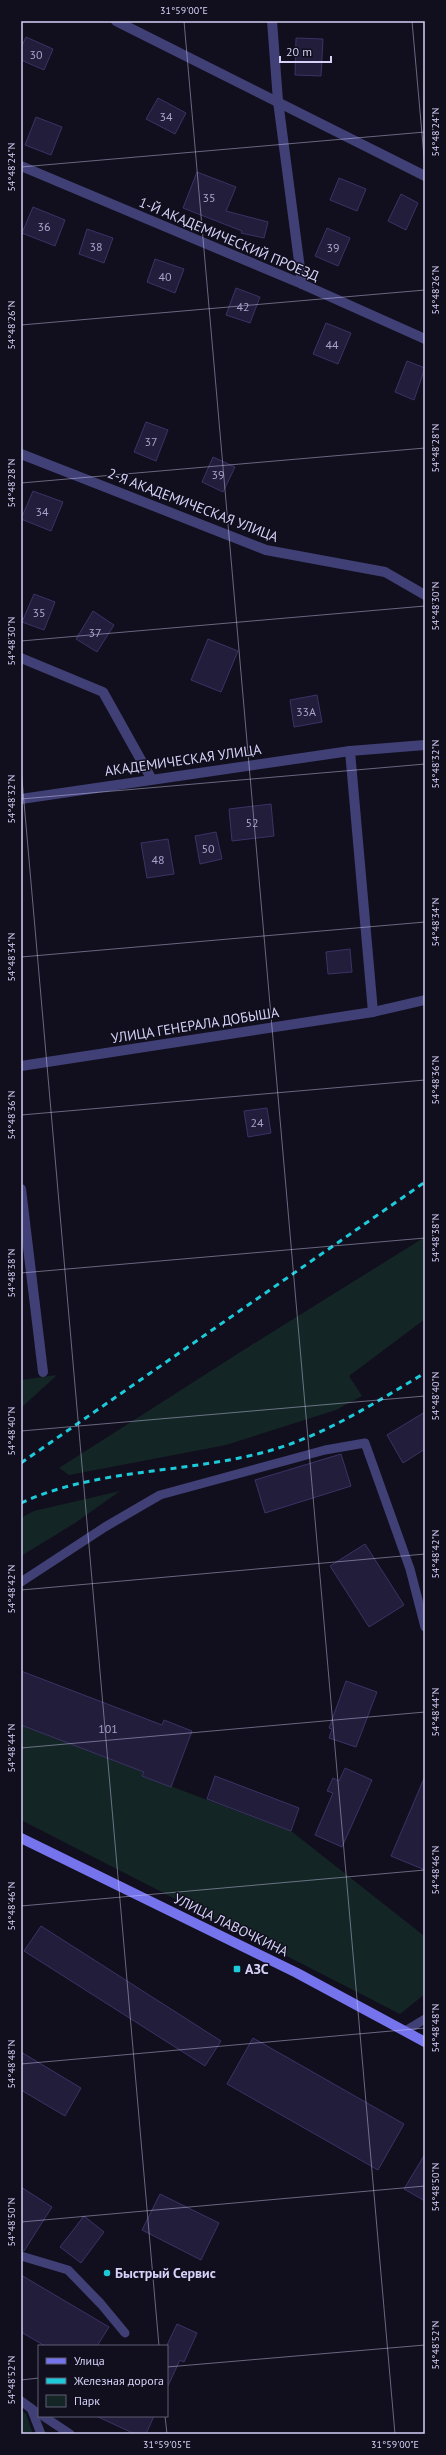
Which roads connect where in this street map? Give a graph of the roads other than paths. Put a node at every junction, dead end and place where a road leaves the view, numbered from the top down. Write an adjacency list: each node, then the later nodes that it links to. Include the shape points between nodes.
1 (116, 21): 3 (street)
2 (272, 21): 3 (street)
3 (278, 101): 5 (street); 6 (street)
4 (21, 166): 6 (street, 1-Й АКАДЕМИЧЕСКИЙ ПРОЕЗД)
5 (425, 176)
6 (302, 284): 7 (street, 1-Й АКАДЕМИЧЕСКИЙ ПРОЕЗД)
7 (425, 339)
8 (21, 454): 9 (street, 2-Я АКАДЕМИЧЕСКАЯ УЛИЦА, via 266,550 385,572)
9 (425, 595)
10 (21, 658): 13 (street, via 104,692)
11 (425, 745): 12 (street, АКАДЕМИЧЕСКАЯ УЛИЦА)
12 (350, 751): 13 (street, АКАДЕМИЧЕСКАЯ УЛИЦА); 16 (street)
13 (151, 778): 14 (street, АКАДЕМИЧЕСКАЯ УЛИЦА)
14 (21, 799)
15 (425, 1000): 16 (street)
16 (373, 1012): 17 (street, УЛИЦА ГЕНЕРАЛА ДОБЫША)
17 (21, 1066)
18 (21, 1189): 19 (street)
19 (43, 1372)
20 (21, 1582): 21 (lane, via 105,1527 160,1495 325,1450 365,1443 410,1569)
21 (425, 1627)
22 (21, 1838): 24 (main road, УЛИЦА ЛАВОЧКИНА, via 297,1973)
23 (425, 2019): 24 (lane)
24 (405, 2031): 25 (main road, УЛИЦА ЛАВОЧКИНА)
25 (425, 2042)
26 (21, 2256): 27 (lane, via 68,2270)
27 (125, 2333)
28 (21, 2401): 29 (lane)
29 (35, 2411): 31 (lane)
30 (44, 2417): 32 (lane)
31 (41, 2434)
32 (70, 2434)

